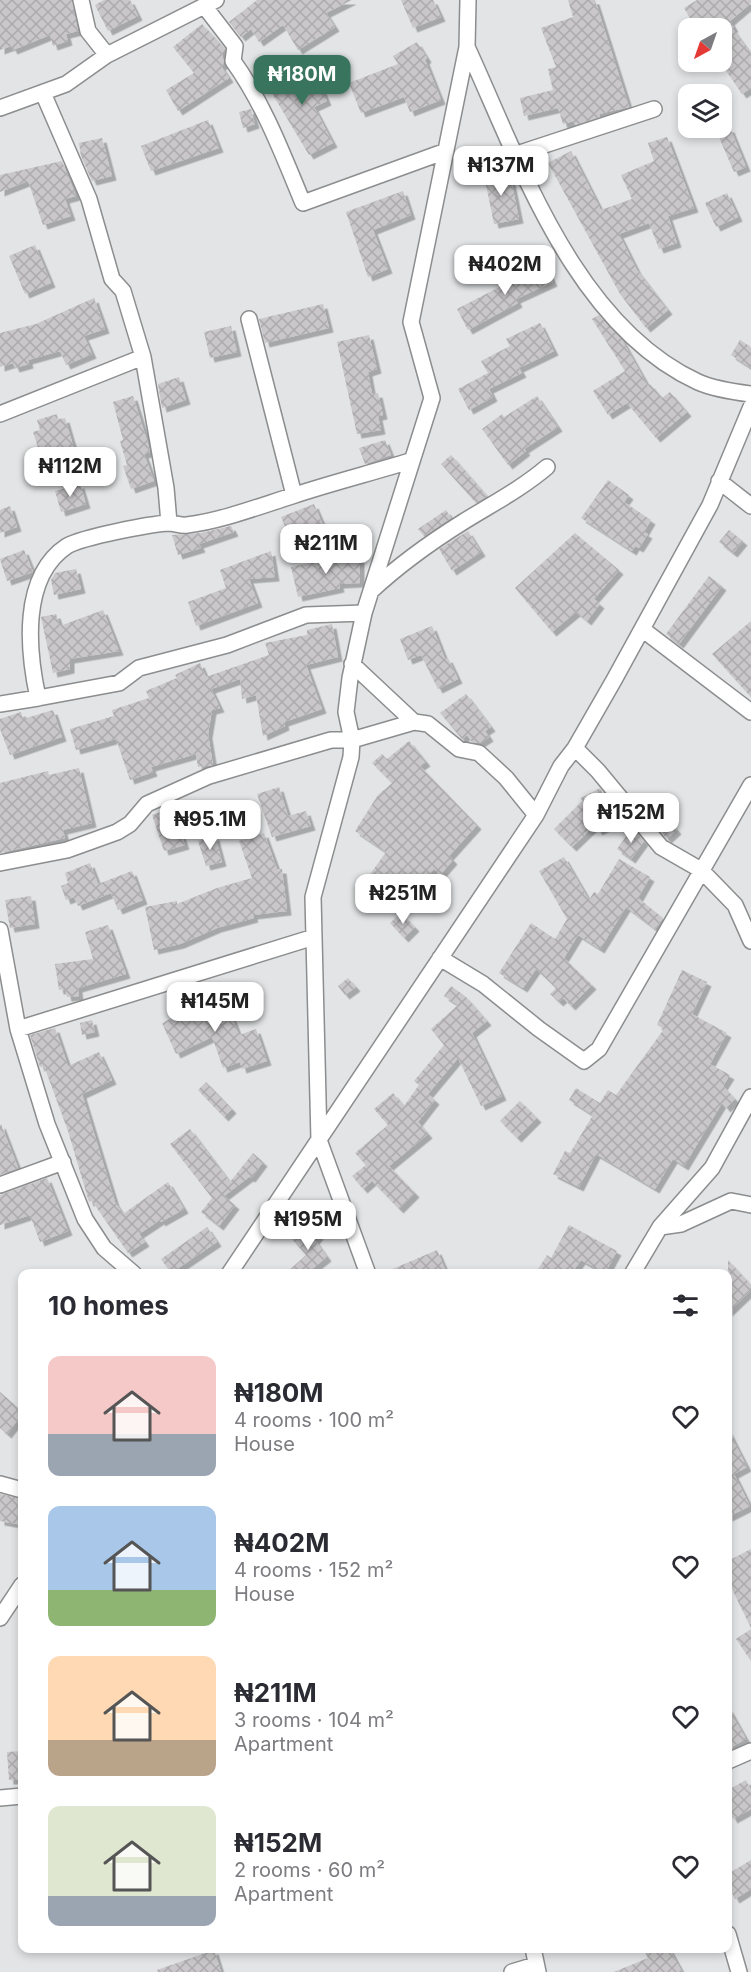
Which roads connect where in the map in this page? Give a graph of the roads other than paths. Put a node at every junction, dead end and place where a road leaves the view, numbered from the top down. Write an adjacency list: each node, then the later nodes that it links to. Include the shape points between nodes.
1 (81, 0): 5 (street, via 88,31)
2 (467, 2): 4 (street)
3 (211, 3): 5 (street); 9 (street, via 235,46 233,62 246,79 303,203)
4 (467, 47): 9 (street); 10 (street)
5 (107, 55): 6 (street, via 66,84)
6 (43, 93): 7 (street); 12 (street, via 89,199 112,279 123,291)
7 (0, 108)
8 (654, 109): 10 (street)
9 (446, 151): 16 (street, via 411,322 432,398)
10 (517, 154): 13 (street, via 571,262 627,331 669,365 699,382)
11 (249, 319): 19 (street)
12 (143, 357): 15 (street); 21 (street)
13 (751, 394)
14 (751, 407): 18 (street)
15 (0, 414)
16 (410, 461): 19 (street); 22 (street)
17 (547, 467): 22 (street, via 524,486 460,523 391,572)
18 (719, 481): 20 (street); 24 (street, via 710,505)
19 (294, 495): 21 (street, via 186,525)
20 (751, 506)
21 (169, 523): 26 (street, via 89,538 68,546 51,563 33,605 30,664)
22 (370, 592): 23 (street)
23 (364, 613): 25 (street); 26 (street, via 306,615 227,645 139,668 118,683)
24 (642, 629): 28 (street); 31 (street)
25 (352, 664): 29 (street); 30 (street, via 346,712)
26 (38, 698): 27 (street)
27 (0, 704)
28 (751, 712)
29 (414, 722): 30 (street); 33 (street, via 428,724 459,749 479,753)
30 (352, 740): 34 (street, via 331,740 209,776 147,804 130,824 117,832 67,849); 37 (street, via 337,814 313,897)
31 (575, 748): 33 (street, via 561,766); 35 (street, via 661,847)
32 (751, 785): 35 (street)
33 (536, 815): 39 (street)
34 (0, 863)
35 (702, 870): 38 (street, via 735,905); 39 (street, via 599,1049 584,1061 483,984)
36 (0, 930): 40 (street)
37 (314, 937): 40 (street); 42 (street)
38 (751, 941)
39 (440, 958): 42 (street)
40 (18, 1029): 43 (street)
41 (751, 1097): 46 (street, via 712,1168)
42 (319, 1140): 48 (street); 49 (street)
43 (63, 1162): 44 (street); 47 (street, via 85,1219 104,1248)
44 (0, 1185)
45 (751, 1205): 46 (street, via 732,1201 681,1224)
46 (660, 1227): 50 (street)
47 (128, 1269)
48 (232, 1269)
49 (366, 1269)
50 (635, 1269)
51 (0, 1484): 52 (street)
52 (18, 1489)
53 (18, 1591): 54 (street)
54 (0, 1618)
55 (751, 1751): 56 (street)
56 (732, 1759)
57 (18, 1796): 58 (street)
58 (0, 1798)
59 (732, 1947): 63 (street)
60 (534, 1953): 61 (street)
61 (536, 1969): 62 (street)
62 (512, 1972)
63 (740, 1972)

